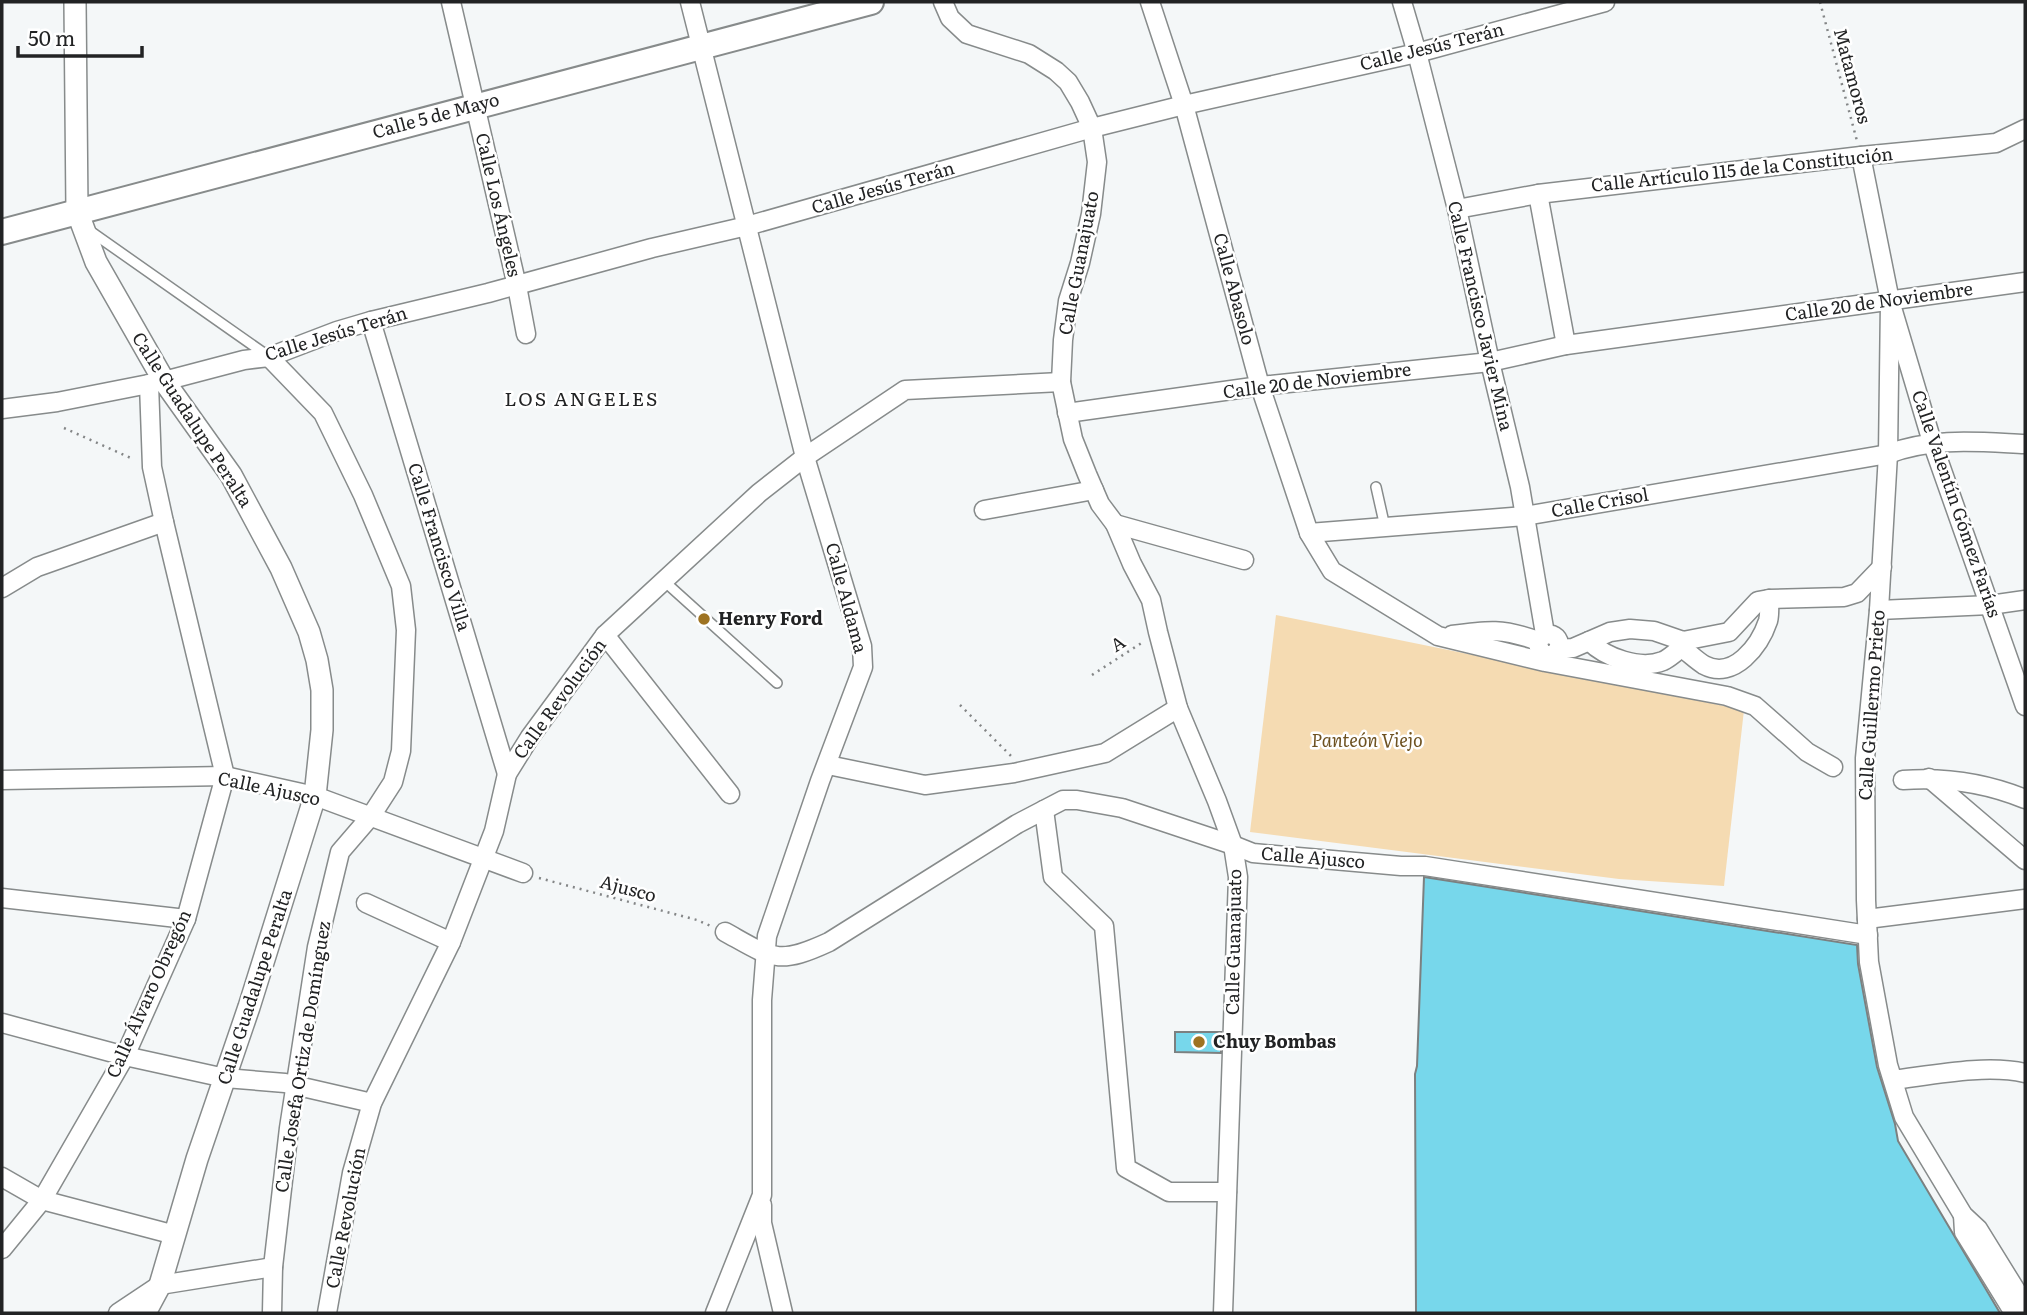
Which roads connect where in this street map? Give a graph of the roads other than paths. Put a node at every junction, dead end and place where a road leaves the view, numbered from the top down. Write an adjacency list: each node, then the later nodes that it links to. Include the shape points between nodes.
1 (75, 2): 18 (street, Calle Guadalupe Peralta)
2 (451, 2): 11 (street, Calle Los Ángeles)
3 (690, 2): 9 (street, Calle Aldama)
4 (871, 2): 9 (main road, Calle 5 de Mayo)
5 (943, 2): 13 (street, Calle Guanajuato, via 950,18 967,34 1029,54 1056,71 1068,82)
6 (1150, 2): 12 (street, Calle Abasolo)
7 (1402, 2): 10 (street, Calle Francisco Javier Mina)
8 (1597, 3): 10 (street, Calle Jesús Terán)
9 (701, 47): 11 (main road, Calle 5 de Mayo); 19 (street, Calle Aldama)
10 (1417, 53): 12 (street, Calle Jesús Terán); 17 (street, Calle Francisco Javier Mina)
11 (476, 105): 18 (main road, Calle 5 de Mayo); 22 (street, Calle Los Ángeles)
12 (1184, 105): 13 (street, Calle Jesús Terán); 31 (street, Calle Abasolo)
13 (1092, 128): 19 (street, Calle Jesús Terán); 29 (street, Calle Guanajuato, via 1097,162 1091,214 1068,301)
14 (2025, 129): 15 (street, Calle Artículo 115 de la Constitución, via 1996,143)
15 (1861, 156): 16 (street, Calle Artículo 115 de la Constitución); 23 (street)
16 (1538, 194): 17 (street, Calle Artículo 115 de la Constitución); 26 (street)
17 (1457, 209): 28 (street, Calle Francisco Javier Mina)
18 (79, 218): 20 (main road, Calle 5 de Mayo); 27 (lane); 30 (street, Calle Guadalupe Peralta)
19 (747, 226): 22 (street, Calle Jesús Terán); 37 (street, Calle Aldama)
20 (2, 232)
21 (2025, 282): 23 (street, Calle 20 de Noviembre)
22 (517, 286): 24 (street, Calle Jesús Terán); 25 (street, Calle Los Ángeles)
23 (1891, 301): 26 (street, Calle 20 de Noviembre); 34 (street, Calle Valentín Gómez Farías); 36 (street, Calle Guillermo Prieto)
24 (371, 321): 27 (street, Calle Jesús Terán); 66 (street, Calle Francisco Villa)
25 (526, 334)
26 (1566, 345): 28 (street, Calle 20 de Noviembre)
27 (270, 357): 30 (street, Calle Jesús Terán); 75 (street, Calle Josefa Ortiz de Domínguez, via 323,413 401,586 406,630 401,751 393,782)
28 (1490, 362): 31 (street, Calle 20 de Noviembre); 41 (street, Calle Francisco Javier Mina)
29 (1061, 382): 33 (street, Calle Guanajuato); 37 (street, Calle Revolución, via 905,390)
30 (156, 383): 32 (street, Calle Jesús Terán); 42 (street, Calle Álvaro Obregón, via 152,467); 72 (street, Calle Guadalupe Peralta, via 231,475 309,632 322,690)
31 (1260, 386): 33 (street, Calle 20 de Noviembre); 45 (street, Calle Abasolo)
32 (2, 409)
33 (1067, 413): 39 (street, Calle Guanajuato)
34 (1932, 442): 35 (street, Calle Crisol); 36 (street, Calle Crisol); 52 (street, Calle Valentín Gómez Farías)
35 (2025, 444)
36 (1888, 454): 41 (street, Calle Crisol); 47 (street, Calle Guillermo Prieto)
37 (805, 457): 48 (street, Calle Revolución); 64 (street, Calle Aldama, via 862,646 863,667)
38 (1376, 487): 44 (lane)
39 (1094, 490): 40 (street); 43 (street, Calle Guanajuato)
40 (984, 510)
41 (1525, 516): 44 (street, Calle Crisol); 57 (street, Calle Francisco Javier Mina)
42 (164, 522): 49 (street, via 37,567); 67 (street, Calle Álvaro Obregón)
43 (1115, 524): 46 (street); 63 (street, Calle Guanajuato, via 1152,600)
44 (1385, 527): 45 (street, Calle Crisol)
45 (1309, 533): 56 (street, Calle Abasolo, via 1332,571)
46 (1244, 560)
47 (1882, 567): 50 (street, via 1857,593 1844,597); 53 (street, Calle Guillermo Prieto)
48 (664, 581): 55 (street, Calle Revolución); 61 (lane)
49 (2, 589)
50 (1769, 599): 54 (street, via 1758,601); 60 (street, via 1769,618)
51 (2025, 600): 52 (street)
52 (1990, 605): 53 (street); 62 (street, Calle Valentín Gómez Farías)
53 (1880, 610): 84 (street, Calle Guillermo Prieto, via 1865,758)
54 (1729, 632): 59 (street); 60 (street)
55 (605, 635): 66 (street, Calle Revolución); 71 (street)
56 (1438, 636): 57 (street, via 1486,630); 65 (street, via 1545,662 1727,696 1755,706 1807,752)
57 (1541, 638): 58 (street, via 1556,637 1559,649)
58 (1589, 641): 59 (street, via 1630,629 1654,631); 59 (street, via 1616,658 1651,664 1665,660)
59 (1682, 644): 60 (street, via 1705,666 1734,665)
60 (1751, 654)
61 (777, 683)
62 (2025, 706)
63 (1178, 708): 64 (street, via 1105,753 1026,771 925,785); 76 (street, Calle Guanajuato)
64 (828, 765): 87 (street, Calle Aldama, via 767,936)
65 (1833, 767)
66 (507, 774): 77 (street, Calle Revolución)
67 (225, 776): 69 (street, Calle Ajusco); 72 (street, Calle Ajusco); 83 (street, Calle Álvaro Obregón)
68 (1929, 778): 70 (street); 73 (street, via 2001,789); 78 (street)
69 (2, 780)
70 (1903, 780)
71 (730, 794)
72 (315, 796): 75 (street, Calle Ajusco); 91 (street, Calle Guadalupe Peralta)
73 (2025, 799)
74 (1044, 810): 76 (street, Calle Ajusco, via 1063,800 1122,808); 87 (street, Calle Ajusco, via 829,942 804,954 782,958); 96 (street, via 1053,877 1104,926 1126,1168 1169,1192)
75 (371, 816): 77 (street, Calle Ajusco); 93 (street, Calle Josefa Ortiz de Domínguez, via 340,852 317,947)
76 (1233, 845): 84 (street, Calle Ajusco, via 1253,853 1425,866); 96 (street, Calle Guanajuato, via 1238,877)
77 (484, 858): 79 (street, Calle Ajusco); 86 (street, Calle Revolución)
78 (2025, 860)
79 (523, 873)
80 (2, 898): 83 (street)
81 (2025, 899): 84 (street, Calle Ajusco)
82 (366, 903): 86 (street)
83 (186, 919): 89 (street, Calle Álvaro Obregón)
84 (1868, 927): 92 (street, Calle Guillermo Prieto, via 1869,962)
85 (725, 932): 87 (street, Calle Ajusco)
86 (451, 942): 94 (street, Calle Revolución)
87 (765, 954): 97 (street, Calle Aldama)
88 (2, 1023): 89 (street)
89 (125, 1056): 91 (street); 98 (street, Calle Álvaro Obregón)
90 (2020, 1068): 92 (street)
91 (225, 1078): 93 (street); 100 (street, Calle Guadalupe Peralta)
92 (1893, 1080): 99 (street, Calle Guillermo Prieto, via 1903,1117)
93 (297, 1085): 94 (street); 102 (street, Calle Josefa Ortiz de Domínguez)
94 (372, 1103): 108 (street, Calle Revolución, via 352,1173)
95 (2, 1177): 98 (street)
96 (1227, 1192): 111 (street, Calle Guanajuato)
97 (762, 1195): 109 (street, Calle Aldama); 110 (street, via 762,1223)
98 (42, 1200): 100 (street); 101 (street, Calle Álvaro Obregón)
99 (1963, 1215): 104 (street, Calle Guillermo Prieto, via 1978,1228); 112 (street, Calle Guillermo Prieto, via 1965,1232)
100 (175, 1235): 103 (street, Calle Guadalupe Peralta)
101 (2, 1249)
102 (273, 1267): 103 (street); 107 (street, Calle Josefa Ortiz de Domínguez)
103 (160, 1284): 105 (street); 106 (street, Calle Guadalupe Peralta)
104 (2025, 1305)
105 (118, 1313)
106 (145, 1313)
107 (272, 1313)
108 (327, 1313)
109 (715, 1313)
110 (783, 1313)
111 (1223, 1313)
112 (2014, 1313)

